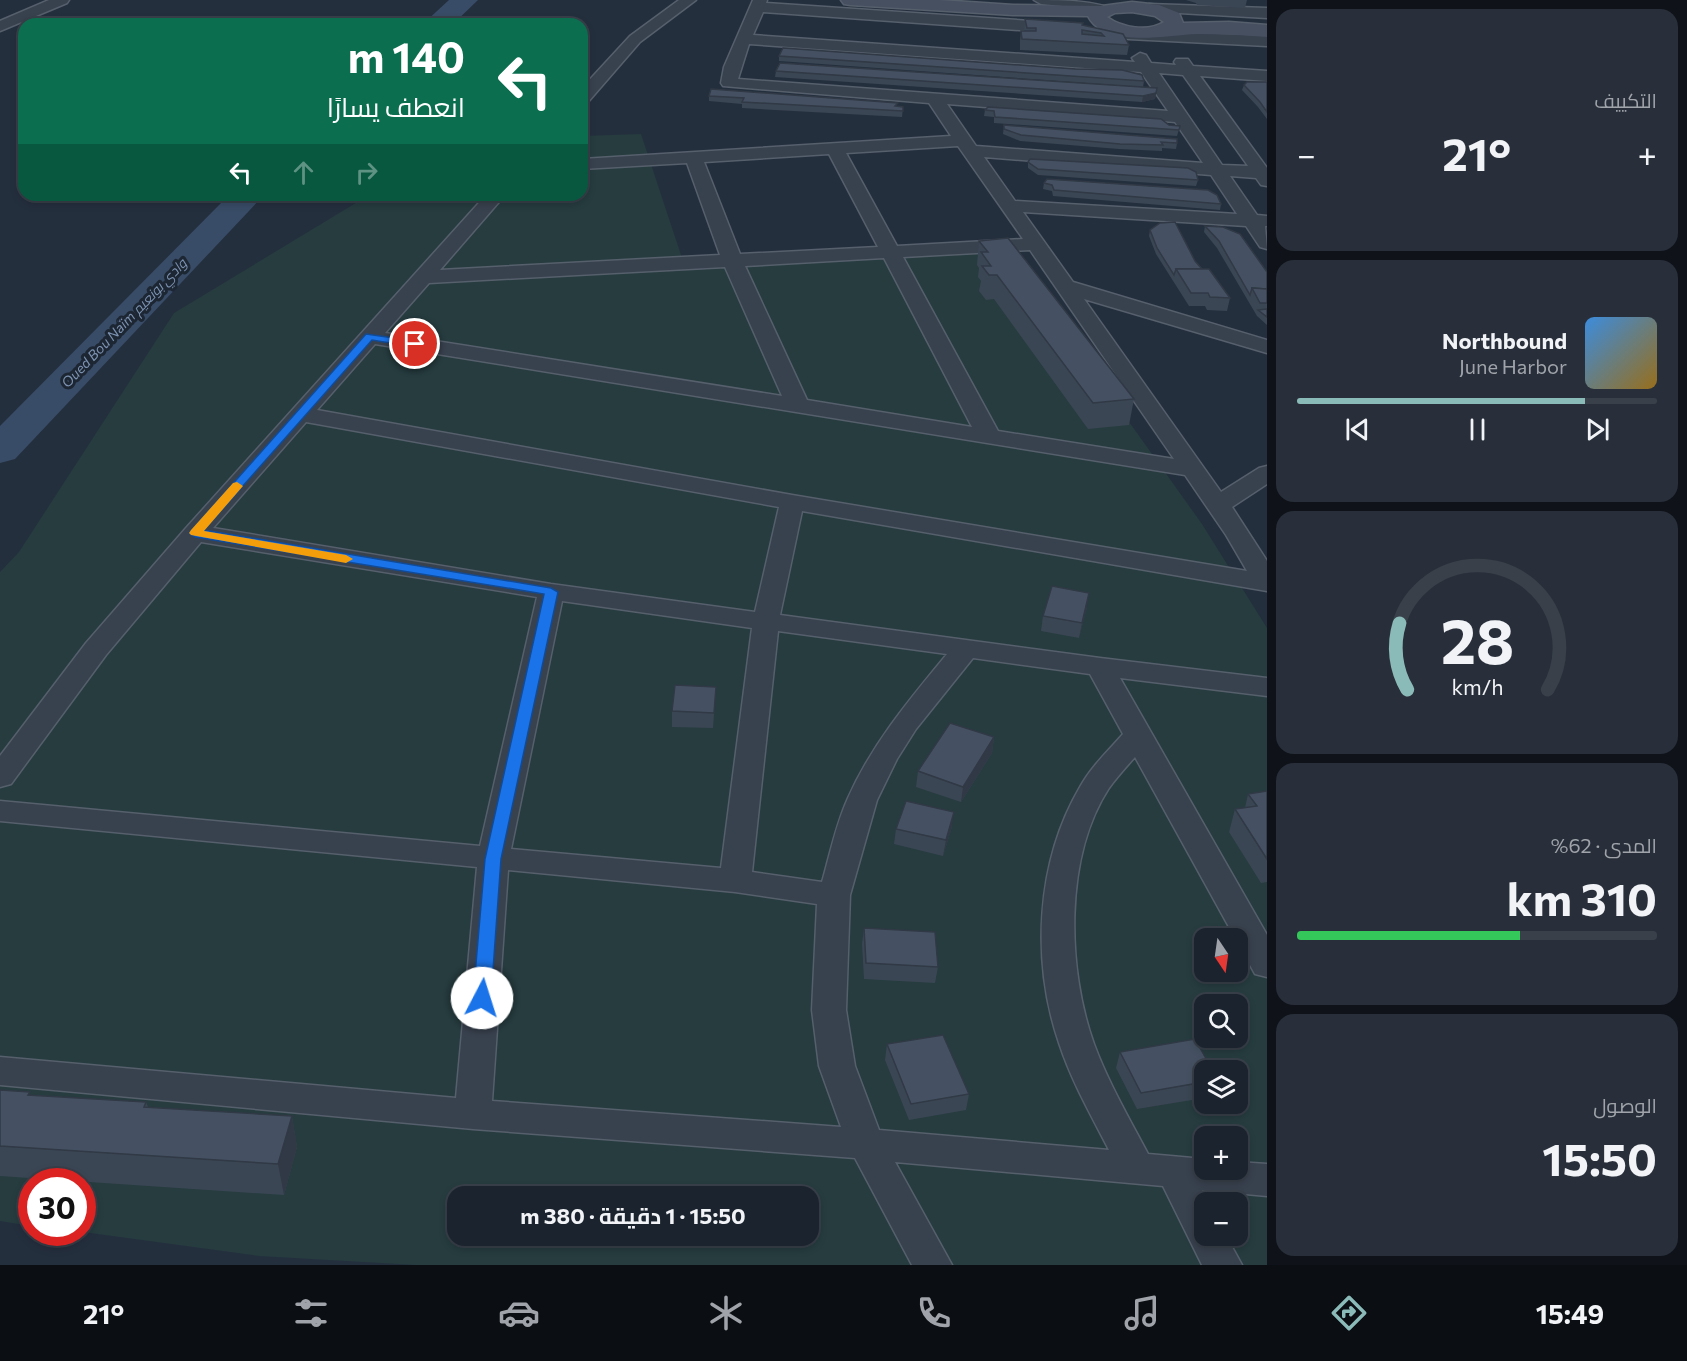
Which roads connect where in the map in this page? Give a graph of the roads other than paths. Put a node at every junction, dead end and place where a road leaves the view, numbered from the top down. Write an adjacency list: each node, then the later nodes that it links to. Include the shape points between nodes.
1 (62, 0): 8 (street)
2 (689, 0): 22 (street, via 635,39)
3 (850, 0): 12 (main road)
4 (1041, 0): 12 (street, via 1087,4)
5 (758, 4): 12 (street); 17 (street)
6 (1143, 5): 9 (street); 12 (main road); 15 (main road)
7 (11, 6): 8 (street)
8 (34, 13): 10 (street)
9 (1267, 13)
10 (21, 18)
11 (18, 19): 14 (street)
12 (1105, 20): 15 (main road); 19 (street)
13 (1267, 24): 15 (main road)
14 (0, 26)
15 (1165, 28): 16 (main road); 18 (street, via 1205,37); 20 (street)
16 (1267, 31)
17 (745, 39): 19 (street); 23 (street, via 729,83)
18 (1267, 41)
19 (1147, 68): 20 (street); 24 (street)
20 (1188, 71): 21 (street); 30 (street)
21 (1267, 76)
22 (588, 91)
23 (934, 98): 24 (street); 25 (street)
24 (1180, 117): 29 (street)
25 (968, 146): 26 (street); 29 (street); 32 (street)
26 (835, 149): 27 (street); 36 (street)
27 (694, 158): 28 (street); 37 (street)
28 (588, 164)
29 (1215, 168): 30 (street); 33 (street)
30 (1264, 177)
31 (491, 201): 38 (street)
32 (1009, 206): 33 (street); 35 (street)
33 (1259, 221): 34 (street)
34 (1267, 243)
35 (1037, 244): 36 (street); 39 (street)
36 (891, 252): 37 (street); 44 (street)
37 (732, 260): 38 (street); 42 (street)
38 (423, 277): 40 (street)
39 (1067, 287): 41 (street); 45 (street)
40 (370, 337): 42 (street); 43 (street)
41 (1267, 347)
42 (798, 406): 44 (street)
43 (301, 414): 47 (street); 49 (street)
44 (989, 436): 45 (street)
45 (1193, 469): 48 (street)
46 (1267, 473): 48 (street)
47 (792, 502): 50 (street); 52 (street)
48 (1218, 505): 50 (street)
49 (195, 533): 51 (street); 57 (street, via 96,649)
50 (1267, 583)
51 (551, 592): 52 (street); 59 (street)
52 (766, 620): 53 (street); 60 (street)
53 (966, 649): 54 (street); 61 (street, via 905,723 882,759 862,800)
54 (1100, 667): 55 (street); 56 (street)
55 (1267, 687)
56 (1138, 735): 62 (street); 66 (street, via 1095,788 1074,832 1061,887 1059,945 1061,982 1071,1028)
57 (0, 777)
58 (0, 811): 59 (street)
59 (493, 859): 60 (street); 64 (street)
60 (735, 881): 61 (street)
61 (834, 895): 65 (street, via 829,1010 837,1066)
62 (1267, 964)
63 (0, 1071): 64 (street)
64 (473, 1114): 65 (street)
65 (866, 1144): 66 (street); 71 (street)
66 (1136, 1167): 67 (street)
67 (1174, 1171): 68 (street); 69 (street)
68 (1267, 1180)
69 (1194, 1212)
70 (1212, 1246): 72 (street)
71 (932, 1265)
72 (1222, 1265)

